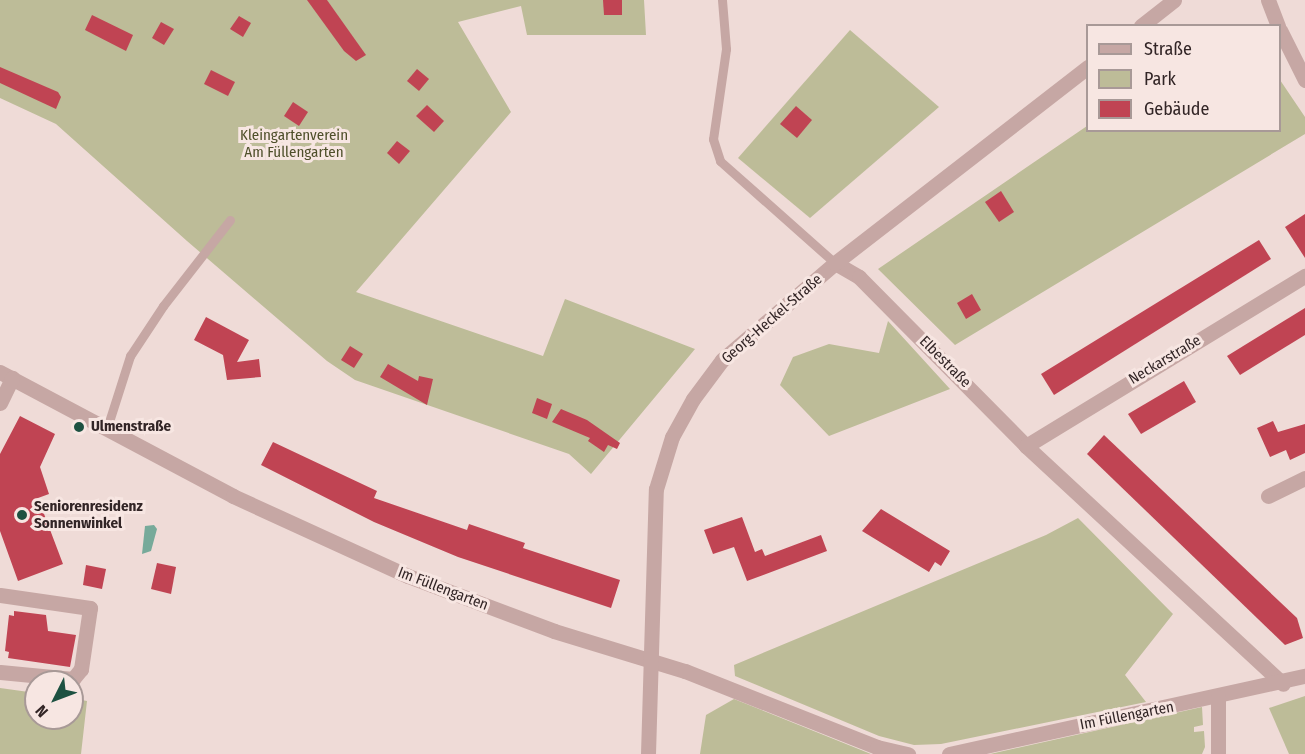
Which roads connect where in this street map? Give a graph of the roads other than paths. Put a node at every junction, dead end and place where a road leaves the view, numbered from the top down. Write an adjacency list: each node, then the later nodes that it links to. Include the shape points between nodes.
1 (722, 0): 10 (lane, Elbestraße, via 726,49 713,139 720,162)
2 (1173, 0): 4 (street)
3 (1268, 0): 5 (street)
4 (1143, 24)
5 (1277, 24)
6 (1281, 32): 8 (street)
7 (1086, 69): 10 (street, Georg-Heckel-Straße)
8 (1305, 80)
9 (230, 220): 14 (lane, via 163,306 130,356)
10 (835, 263): 15 (street, Elbestraße, via 859,277); 19 (street, Georg-Heckel-Straße, via 722,360 693,399 672,437 656,489)
11 (1305, 276): 15 (street, Neckarstraße)
12 (6, 375): 13 (street); 14 (street, Im Füllengarten)
13 (0, 403)
14 (107, 428): 19 (street, Im Füllengarten, via 233,496 408,576)
15 (1026, 446): 22 (street, Elbestraße)
16 (1305, 478): 17 (street)
17 (1268, 496)
18 (0, 596): 20 (street, via 90,608 81,669 73,679)
19 (648, 662): 24 (street, Georg-Heckel-Straße); 25 (street, Im Füllengarten, via 685,671 877,747)
20 (0, 672)
21 (1305, 676): 22 (street, Im Füllengarten)
22 (1283, 684): 23 (street, Im Füllengarten)
23 (1218, 697): 26 (street, Im Füllengarten); 27 (street)
24 (648, 754)
25 (908, 754)
26 (949, 754)
27 (1218, 754)

